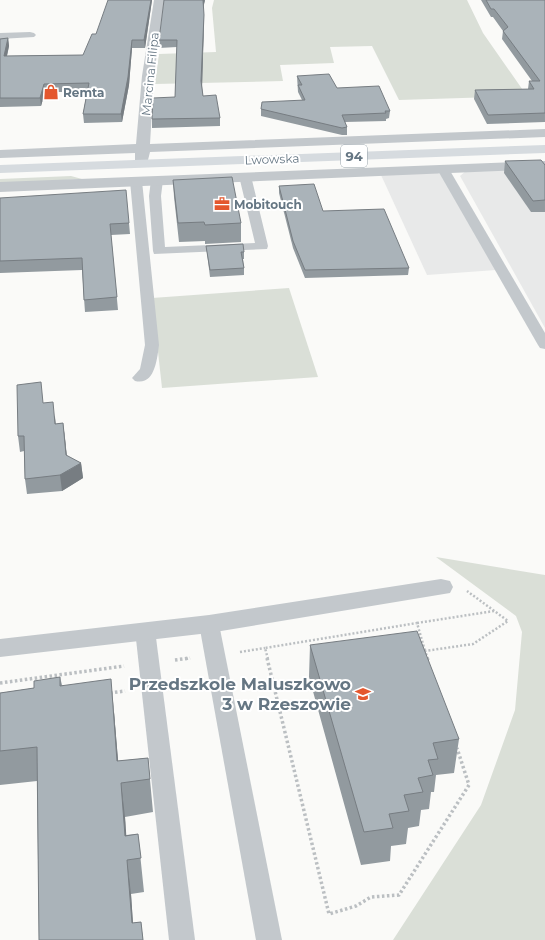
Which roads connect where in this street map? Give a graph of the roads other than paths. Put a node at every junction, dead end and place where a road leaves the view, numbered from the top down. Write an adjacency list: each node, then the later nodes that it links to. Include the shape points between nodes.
1 (158, 0): 9 (street, Marcina Filipa, via 148,76)
2 (30, 35): 3 (street)
3 (0, 36)
4 (545, 133): 5 (street)
5 (475, 135): 6 (street); 13 (street)
6 (395, 138): 7 (street); 15 (street)
7 (300, 142): 8 (street); 16 (street)
8 (226, 144): 9 (street); 17 (street)
9 (143, 148): 11 (street); 18 (street, Marcina Filipa)
10 (545, 149): 13 (main road, Lwowska / 94)
11 (54, 152): 14 (street); 22 (street)
12 (468, 152): 13 (main road, Lwowska / 94); 15 (main road, Lwowska / 94); 21 (street)
13 (484, 152)
14 (0, 154)
15 (403, 155): 16 (main road, Lwowska / 94)
16 (305, 158): 17 (main road, Lwowska / 94)
17 (229, 161): 18 (main road, Lwowska / 94)
18 (142, 164): 20 (main road, Lwowska / 94)
19 (545, 165): 21 (street)
20 (93, 166): 22 (main road, Lwowska / 94); 28 (street)
21 (477, 167): 23 (street)
22 (52, 168): 24 (main road, Lwowska / 94)
23 (443, 169): 25 (street); 30 (lane)
24 (0, 170)
25 (245, 176): 26 (street); 26 (lane, via 262,246 159,251 155,196)
26 (157, 180): 27 (street)
27 (136, 181): 28 (street); 31 (lane, via 152,345 147,370)
28 (94, 183): 29 (street)
29 (0, 187)
30 (545, 345)
31 (140, 378)
32 (441, 587): 33 (street)
33 (209, 624): 34 (street); 37 (lane)
34 (145, 630): 35 (street); 36 (lane)
35 (0, 648)
36 (182, 940)
37 (269, 940)

